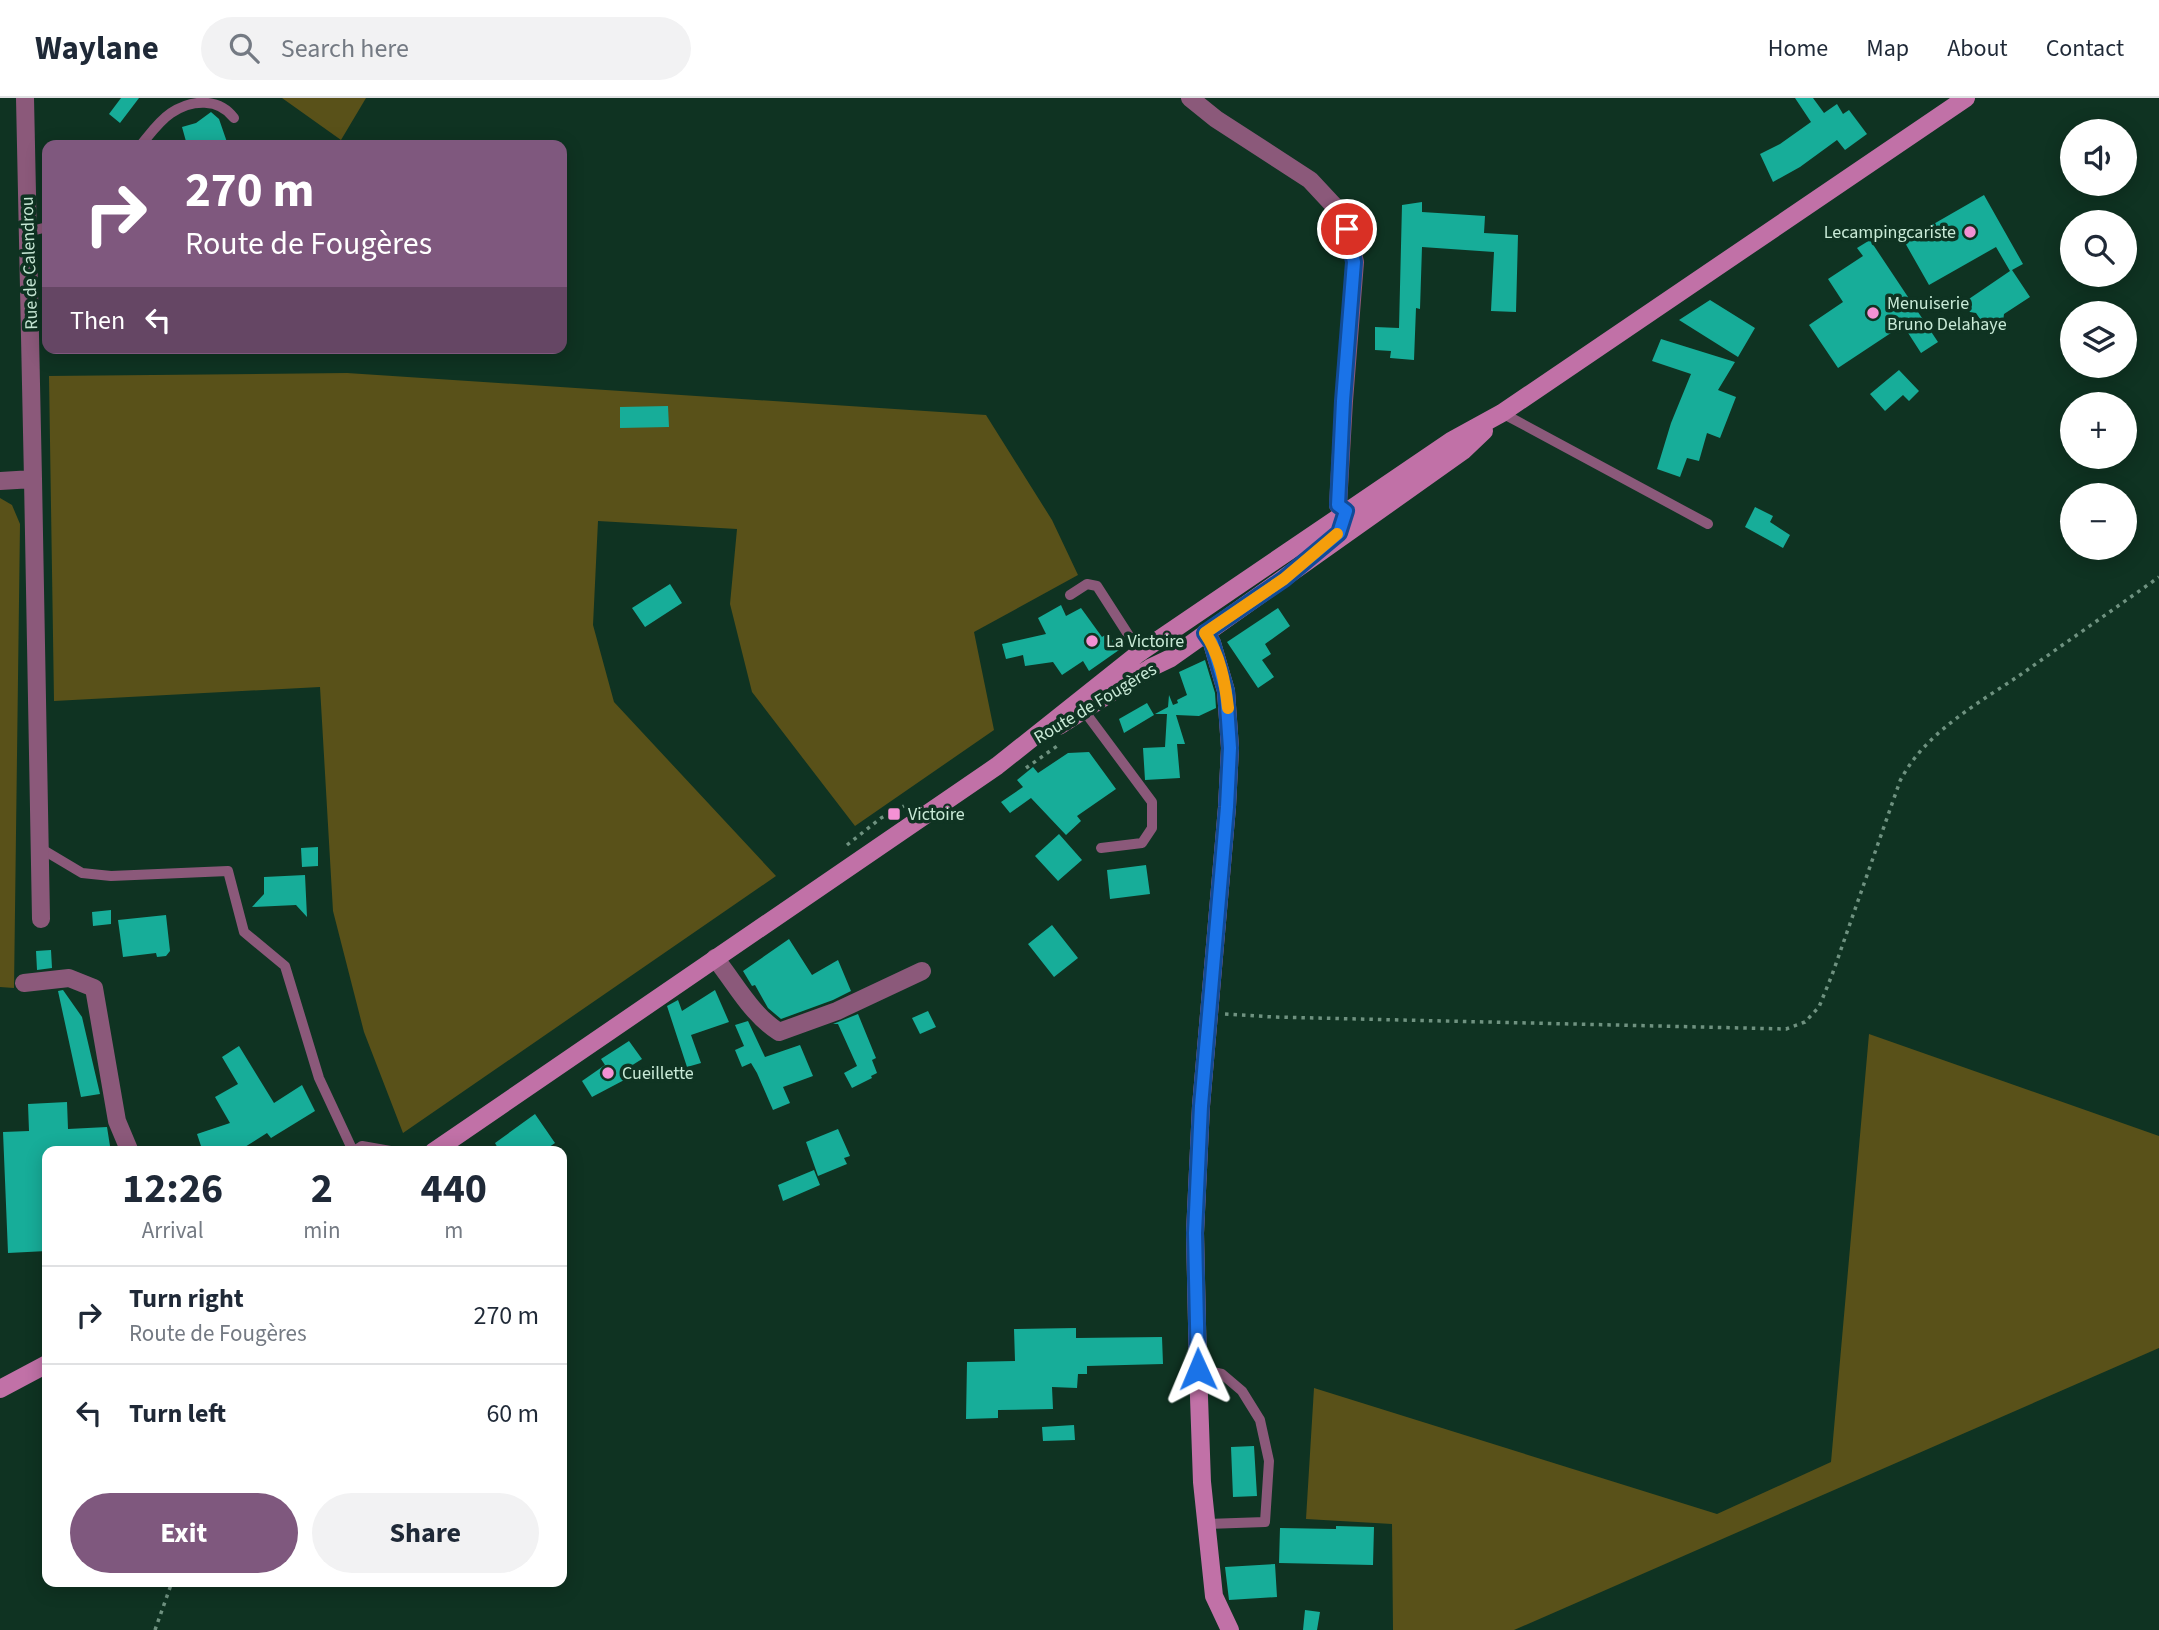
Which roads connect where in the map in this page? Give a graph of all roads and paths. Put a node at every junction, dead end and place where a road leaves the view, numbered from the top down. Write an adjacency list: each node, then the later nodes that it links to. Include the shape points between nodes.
1 (25, 98): 7 (street, Rue de Calendrou)
2 (1191, 98): 11 (street, via 1310,180 1337,209 1347,229 1354,262 1338,505)
3 (1966, 98): 8 (main road)
4 (234, 118): 5 (lane, via 222,103 186,105 170,113)
5 (145, 140)
6 (42, 228): 7 (lane)
7 (28, 232): 9 (street, Rue de Calendrou)
8 (1502, 413): 11 (main road); 12 (main road, Route de Fougères, via 1463,451); 13 (lane)
9 (33, 479): 10 (street); 23 (street, Rue de Calendrou)
10 (0, 481)
11 (1346, 511): 12 (main road); 14 (main road); 16 (main road, Route de Fougères, via 1339,533)
12 (1370, 518): 16 (main road, Route de Fougères)
13 (1709, 524)
14 (1269, 564): 18 (main road); 19 (main road, Route de Fougères, via 1212,614)
15 (2159, 578): 29 (path, via 1917,753 1900,781 1819,1007 1805,1022 1772,1028)
16 (1284, 579): 19 (main road, Route de Fougères)
17 (1070, 595): 20 (lane, via 1087,583 1097,586)
18 (1174, 630): 19 (main road); 20 (main road)
19 (1205, 633): 20 (main road, Route de Fougères, via 1171,658); 29 (main road, via 1226,691 1230,748)
20 (1145, 661): 21 (main road, Route de Fougères); 22 (main road)
21 (1084, 712): 22 (main road, Route de Fougères); 24 (lane, via 1152,802 1152,828 1142,843)
22 (1019, 748): 26 (main road)
23 (40, 848): 25 (street, Rue de Calendrou); 31 (lane, via 82,873 228,871 244,932 285,966 319,1078)
24 (1101, 848)
25 (41, 919)
26 (715, 958): 27 (street, via 746,1001 779,1031 837,1011); 32 (main road)
27 (922, 971)
28 (24, 983): 30 (street, via 69,978 94,988 117,1121)
29 (1208, 1013): 34 (main road, via 1195,1233)
30 (127, 1146)
31 (350, 1146)
32 (442, 1146)
33 (42, 1367): 35 (main road)
34 (1198, 1369): 36 (main road); 36 (lane, via 1222,1374 1242,1391 1260,1420 1269,1461 1265,1522)
35 (0, 1389)
36 (1207, 1524): 39 (main road, via 1214,1595)
37 (170, 1587): 38 (path)
38 (155, 1630)
39 (1230, 1630)

